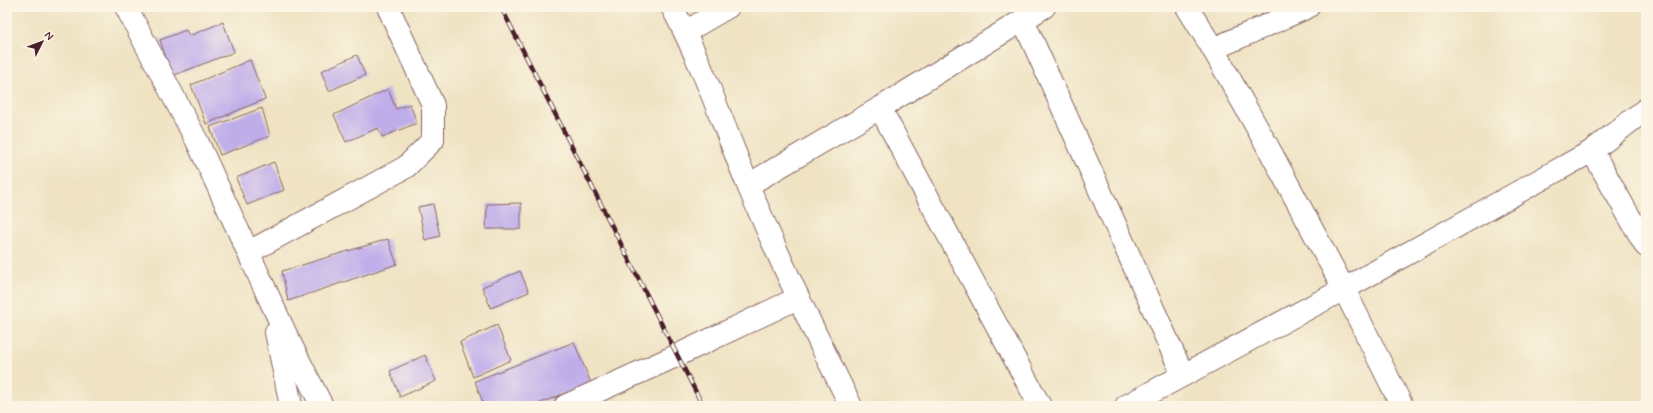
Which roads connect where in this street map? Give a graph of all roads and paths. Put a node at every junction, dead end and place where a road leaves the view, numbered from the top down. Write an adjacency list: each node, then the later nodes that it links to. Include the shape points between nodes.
1 (126, 7): 16 (street, via 197,141)
2 (388, 7): 16 (street, via 434,105 433,140 406,167)
3 (672, 7): 9 (street)
4 (728, 7): 9 (street)
5 (1044, 7): 8 (street)
6 (1187, 7): 10 (street)
7 (1308, 7): 10 (street)
8 (1023, 20): 11 (street); 20 (street)
9 (685, 32): 14 (street)
10 (1213, 50): 17 (street, via 1269,148)
11 (880, 108): 14 (street); 25 (street)
12 (1646, 109): 13 (street)
13 (1592, 152): 15 (street); 17 (street)
14 (748, 185): 18 (street)
15 (1646, 246)
16 (249, 252): 19 (street)
17 (1344, 289): 20 (street); 27 (street)
18 (798, 298): 23 (street, via 678,356); 24 (street)
19 (270, 299): 21 (street); 22 (street)
20 (1183, 375): 26 (street)
21 (290, 406)
22 (322, 406)
23 (565, 406)
24 (851, 406)
25 (1040, 406)
26 (1126, 406)
27 (1402, 406)

